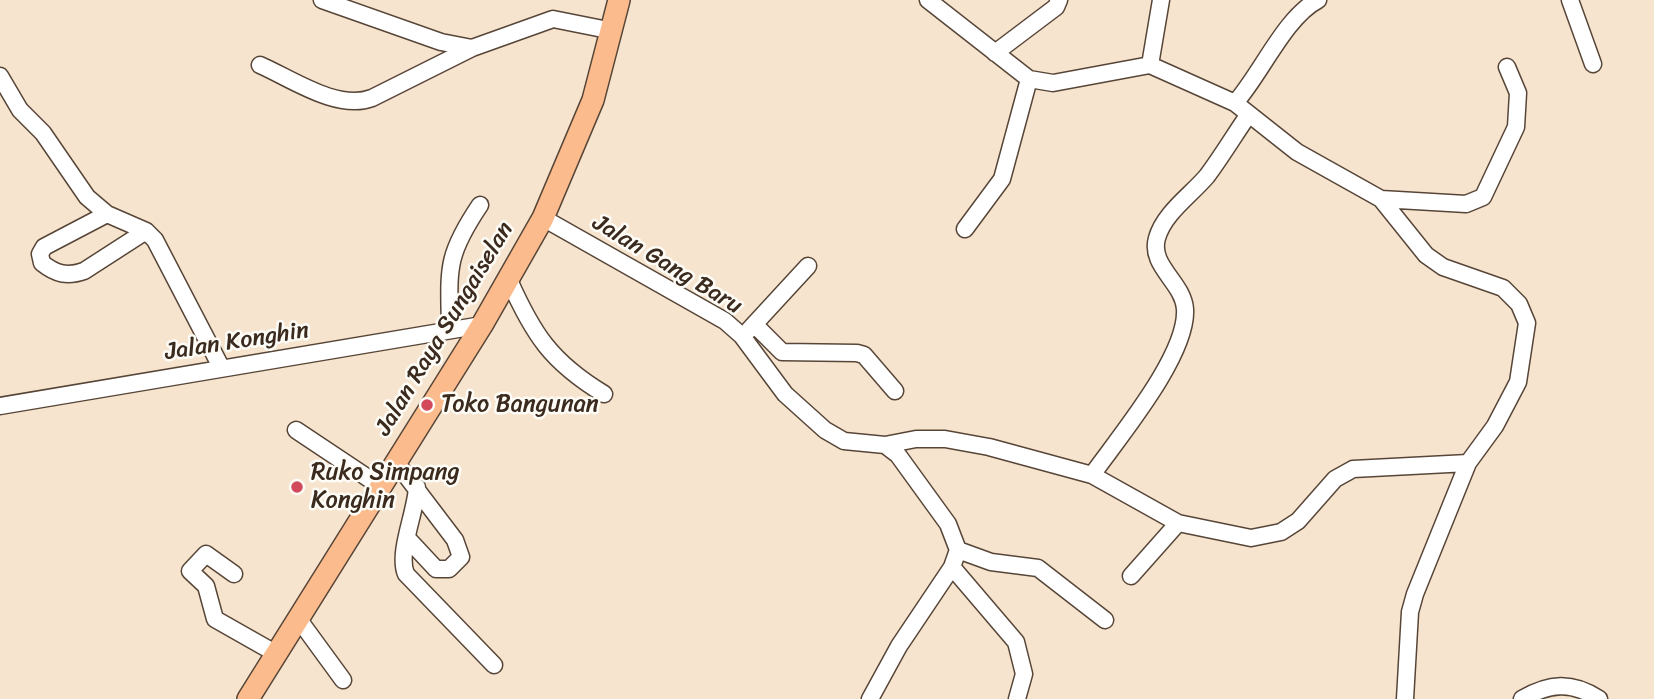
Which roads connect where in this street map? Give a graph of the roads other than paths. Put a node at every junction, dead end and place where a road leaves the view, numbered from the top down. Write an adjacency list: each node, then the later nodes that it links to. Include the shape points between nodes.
1 (322, 0): 8 (street)
2 (620, 0): 9 (main road, Jalan Raya Sungaiselan)
3 (928, 0): 11 (street)
4 (1059, 0): 11 (street)
5 (1161, 0): 14 (street)
6 (1570, 0): 12 (street)
7 (1308, 2): 18 (street)
8 (354, 6): 10 (street, via 440,42)
9 (612, 31): 10 (street, via 553,19); 23 (main road, Jalan Raya Sungaiselan, via 593,100)
10 (472, 48): 13 (street, via 357,102 340,100)
11 (995, 53): 17 (street)
12 (1593, 64)
13 (260, 65)
14 (1150, 65): 17 (street, via 1053,83); 18 (street)
15 (1507, 67): 20 (street, via 1518,93 1516,127 1483,197 1466,204)
16 (0, 76): 22 (street, via 20,110 43,133 87,197)
17 (1029, 79): 24 (street, via 1002,179)
18 (1235, 103): 19 (street)
19 (1249, 114): 20 (street, via 1297,152); 40 (street, via 1157,235 1155,250 1179,289 1185,310 1180,334 1173,358)
20 (1381, 199): 39 (street, via 1426,255 1443,267 1503,288 1519,304 1527,323 1518,382)
21 (480, 205): 30 (street, via 452,254)
22 (107, 214): 25 (street); 25 (street, via 44,247 42,263 62,275 73,275)
23 (543, 218): 27 (main road, Jalan Raya Sungaiselan); 31 (street, Jalan Gang Baru, via 709,311)
24 (965, 229)
25 (146, 231): 32 (street, via 161,249)
26 (808, 266): 29 (street)
27 (509, 280): 28 (main road, Jalan Raya Sungaiselan); 34 (street, via 545,348 562,366)
28 (482, 325): 30 (street, Jalan Konghin); 38 (main road, Jalan Raya Sungaiselan)
29 (754, 325): 31 (street); 33 (street, via 782,352 857,352)
30 (450, 330): 32 (street, Jalan Konghin)
31 (742, 336): 37 (street, Jalan Gang Baru, via 785,394 825,430 844,440)
32 (221, 367): 35 (street, Jalan Konghin)
33 (895, 391)
34 (604, 394)
35 (0, 406)
36 (296, 430): 41 (street)
37 (885, 445): 40 (street, Jalan Gang Baru, via 945,439); 45 (street, via 898,455 948,524)
38 (395, 461): 41 (main road, Jalan Raya Sungaiselan); 42 (street)
39 (1468, 463): 43 (street, Jalan Gang Baru, via 1353,469 1335,479 1298,521 1282,532 1251,538); 57 (street, via 1410,612)
40 (1092, 475): 43 (street, Jalan Gang Baru)
41 (380, 486): 49 (main road, Jalan Raya Sungaiselan)
42 (417, 487): 44 (street); 44 (street, via 455,540 461,557 449,569 436,569)
43 (1178, 523): 48 (street)
44 (408, 539): 52 (street, via 402,556 406,574)
45 (958, 550): 46 (street); 50 (street, via 991,562 1038,568)
46 (951, 567): 55 (street); 56 (street, via 1016,642 1024,674)
47 (234, 574): 51 (street, via 206,554 190,571 206,586 215,619)
48 (1131, 576)
49 (298, 617): 51 (main road, Jalan Raya Sungaiselan); 53 (street)
50 (1105, 620)
51 (275, 653): 54 (main road, Jalan Raya Sungaiselan)
52 (494, 665)
53 (344, 680)
54 (248, 699)
55 (870, 699)
56 (1017, 699)
57 (1405, 699)
58 (1522, 699): 59 (street, via 1538,689 1558,685 1587,691)
59 (1599, 699)

